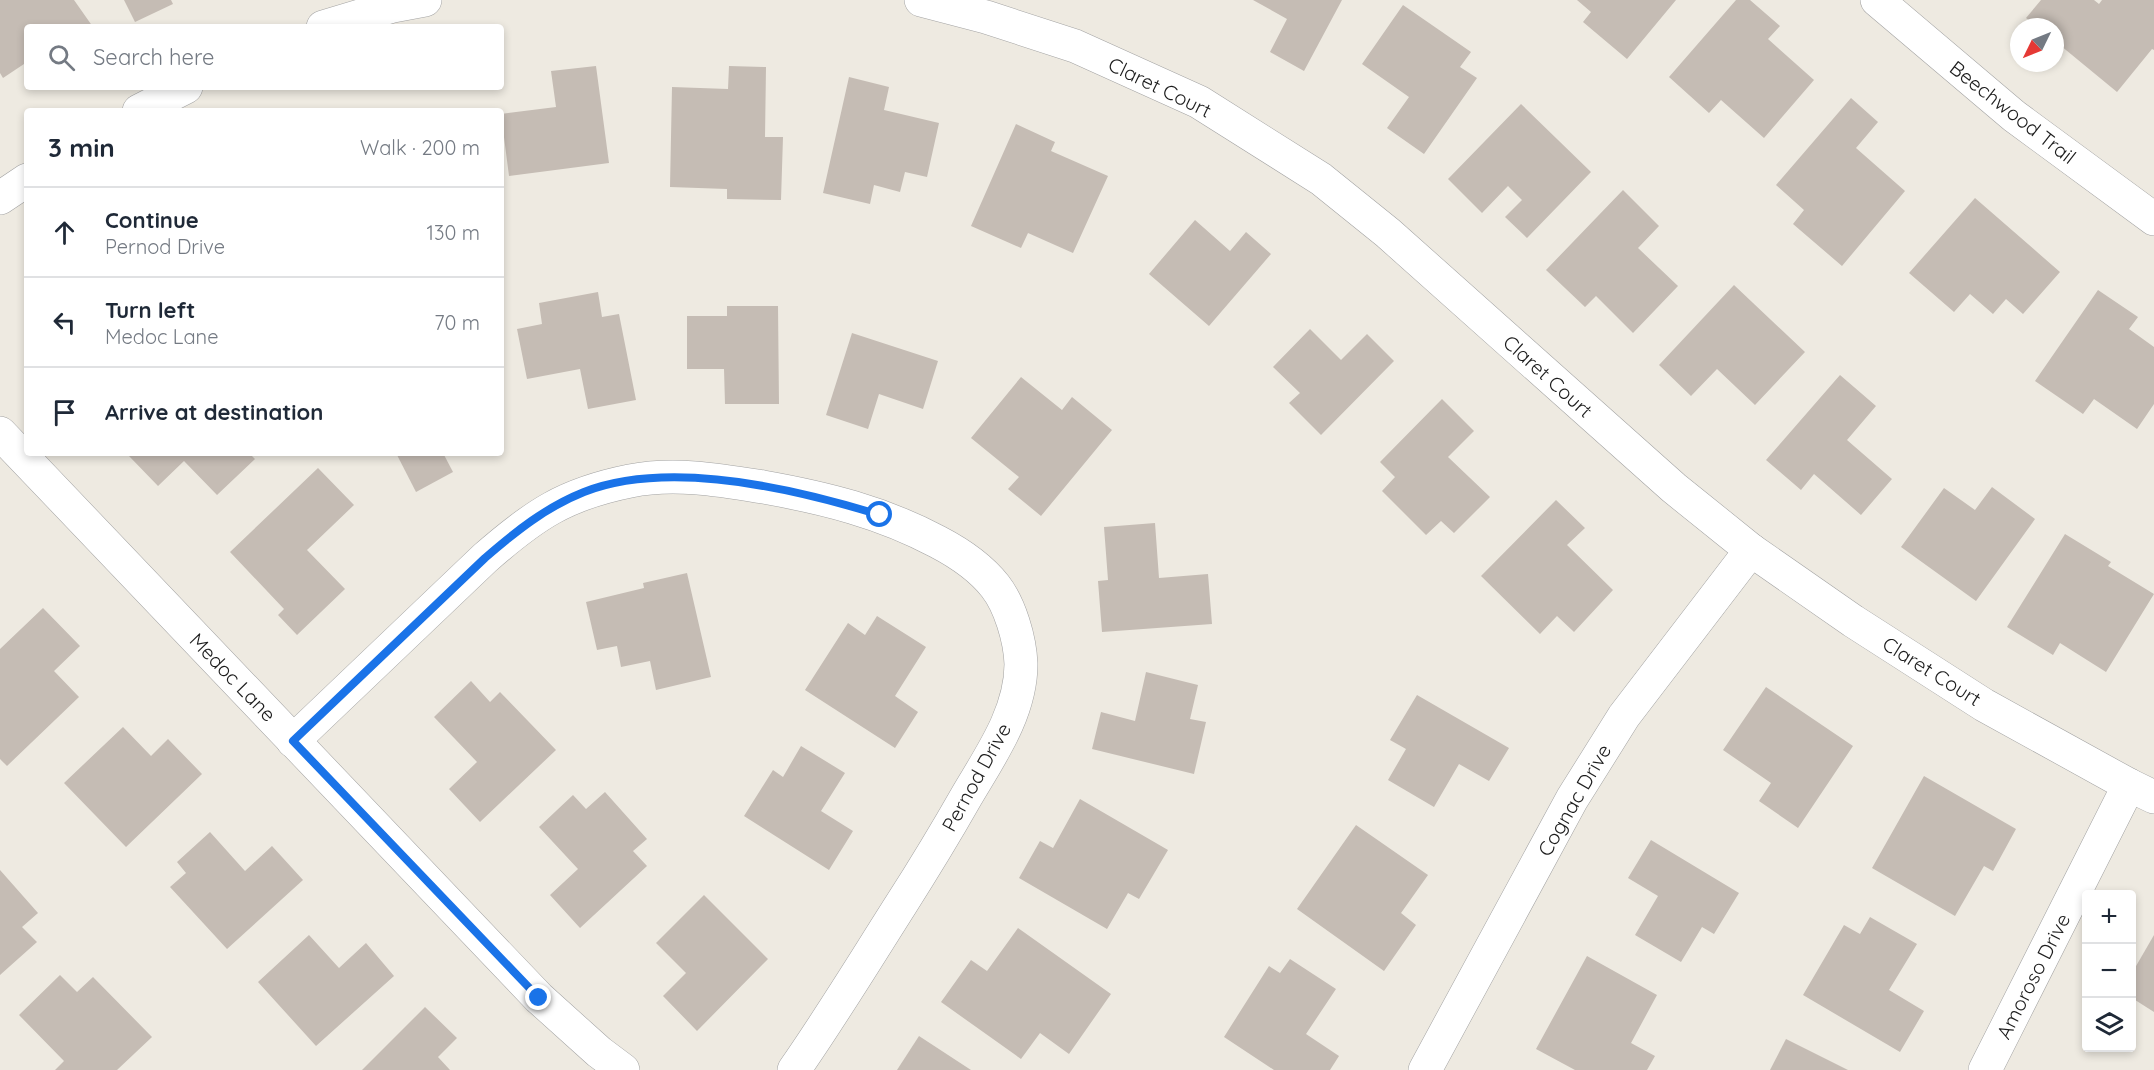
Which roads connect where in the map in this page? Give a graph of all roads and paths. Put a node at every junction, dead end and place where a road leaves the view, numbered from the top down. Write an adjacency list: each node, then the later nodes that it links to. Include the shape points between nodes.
1 (425, 0): 4 (street)
2 (921, 0): 11 (street, Claret Court, via 1075,46 1199,102 1321,179 1388,233 1674,488)
3 (1877, 0): 9 (street, Beechwood Trail, via 2014,116)
4 (333, 24)
5 (180, 90): 6 (street)
6 (145, 108)
7 (24, 182): 8 (street)
8 (0, 198)
9 (2154, 219)
10 (0, 433): 12 (street, Medoc Lane)
11 (1751, 550): 13 (street, Claret Court, via 1984,705); 16 (street, Cognac Drive, via 1624,716 1572,799)
12 (293, 741): 14 (street, Medoc Lane, via 539,998); 15 (street, Pernod Drive, via 507,539 545,510 585,492 633,480 663,478 736,482 880,515 964,556 995,586 1014,624 1021,664 1015,703 1000,739 934,852)
13 (2141, 791): 17 (street, Amoroso Drive)
14 (623, 1070)
15 (794, 1070)
16 (1425, 1070)
17 (1985, 1070)

